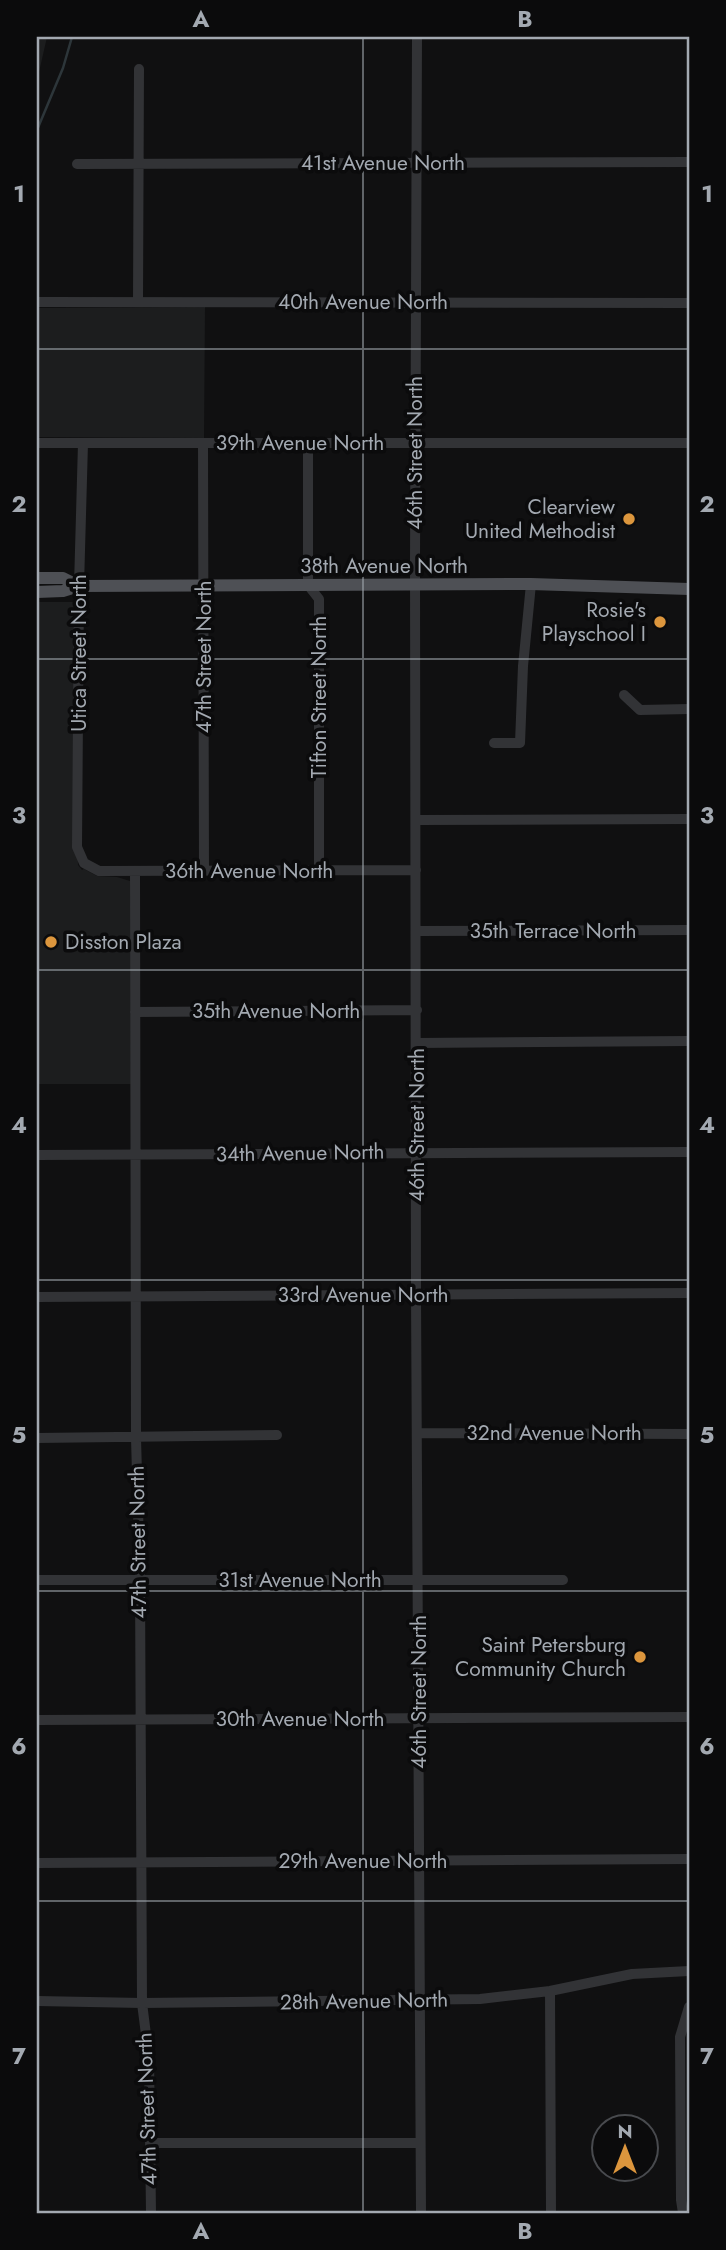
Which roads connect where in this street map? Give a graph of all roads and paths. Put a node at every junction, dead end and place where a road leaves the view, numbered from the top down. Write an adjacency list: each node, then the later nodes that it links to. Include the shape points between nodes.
1 (417, 37): 4 (street, 46th Street North)
2 (139, 69): 6 (street)
3 (689, 162): 4 (street, 41st Avenue North)
4 (417, 163): 6 (street, 41st Avenue North); 9 (street, 46th Street North)
5 (77, 164): 6 (street, 41st Avenue North)
6 (137, 164): 8 (street)
7 (37, 302): 8 (street, 40th Avenue North)
8 (138, 302): 9 (street, 40th Avenue North)
9 (416, 303): 10 (street, 40th Avenue North); 15 (street, 46th Street North)
10 (689, 303)
11 (37, 443): 12 (street, 39th Avenue North)
12 (83, 443): 13 (street, 39th Avenue North); 21 (street, Utica Street North)
13 (203, 443): 14 (street, 39th Avenue North); 22 (street, 47th Street North)
14 (308, 443): 15 (street, 39th Avenue North); 19 (street, Tifton Street North)
15 (416, 443): 16 (street, 39th Avenue North); 20 (street, 46th Street North)
16 (689, 443)
17 (37, 578): 21 (main road, 38th Avenue North, via 63,578)
18 (531, 584): 20 (main road, 38th Avenue North); 23 (main road, 38th Avenue North); 27 (street, via 520,743)
19 (308, 585): 20 (main road, 38th Avenue North); 22 (main road, 38th Avenue North); 34 (street, Tifton Street North, via 319,599)
20 (415, 585): 29 (street, 46th Street North)
21 (79, 586): 22 (main road, 38th Avenue North); 24 (main road, 38th Avenue North); 30 (street, Utica Street North, via 77,847)
22 (204, 586): 33 (street, 47th Street North)
23 (689, 589)
24 (37, 592)
25 (624, 695): 26 (street, via 639,710)
26 (689, 709)
27 (495, 743)
28 (689, 818): 29 (street)
29 (416, 820): 31 (street, 46th Street North)
30 (84, 863): 32 (street, 36th Avenue North, via 99,872)
31 (416, 870): 34 (street, 36th Avenue North); 36 (street, 46th Street North)
32 (135, 871): 33 (street, 36th Avenue North); 38 (street, 47th Street North)
33 (204, 871): 34 (street, 36th Avenue North)
34 (319, 871)
35 (689, 930): 36 (street, 35th Terrace North)
36 (416, 931): 37 (street, 46th Street North)
37 (417, 1010): 38 (street, 35th Avenue North); 40 (street, 46th Street North)
38 (135, 1012): 44 (street, 47th Street North)
39 (689, 1041): 40 (street)
40 (417, 1043): 41 (street, 46th Street North)
41 (417, 1152): 42 (street, 34th Avenue North); 44 (street, 34th Avenue North); 46 (street, 46th Street North)
42 (689, 1152)
43 (37, 1155): 44 (street, 34th Avenue North)
44 (135, 1155): 47 (street, 47th Street North)
45 (689, 1293): 46 (street, 33rd Avenue North)
46 (416, 1295): 47 (street, 33rd Avenue North); 49 (street, 46th Street North)
47 (136, 1296): 48 (street, 33rd Avenue North); 53 (street, 47th Street North)
48 (37, 1297)
49 (418, 1433): 50 (street, 32nd Avenue North); 56 (street, 46th Street North)
50 (689, 1434)
51 (277, 1436): 53 (street)
52 (37, 1438): 53 (street)
53 (136, 1438): 55 (street, 47th Street North)
54 (37, 1580): 55 (street, 31st Avenue North)
55 (140, 1580): 56 (street, 31st Avenue North); 61 (street, 47th Street North)
56 (419, 1580): 57 (street, 31st Avenue North); 59 (street, 46th Street North)
57 (563, 1580)
58 (689, 1717): 59 (street, 30th Avenue North)
59 (419, 1719): 61 (street, 30th Avenue North); 63 (street, 46th Street North)
60 (37, 1720): 61 (street, 30th Avenue North)
61 (140, 1720): 64 (street, 47th Street North)
62 (689, 1859): 63 (street, 29th Avenue North)
63 (419, 1861): 64 (street, 29th Avenue North); 69 (street, 46th Street North)
64 (142, 1862): 65 (street, 29th Avenue North); 70 (street, 47th Street North)
65 (37, 1863)
66 (689, 1970): 67 (street, 28th Avenue North, via 632,1974)
67 (551, 1991): 69 (street, 28th Avenue North); 76 (street)
68 (37, 2001): 70 (street, 28th Avenue North)
69 (420, 2001): 70 (street, 28th Avenue North); 73 (street, 46th Street North)
70 (142, 2003): 72 (street, 47th Street North, via 149,2058)
71 (689, 2007): 77 (street, via 680,2037)
72 (150, 2143): 73 (street); 74 (street, 47th Street North)
73 (421, 2143): 75 (street, 46th Street North)
74 (151, 2213)
75 (421, 2213)
76 (551, 2213)
77 (683, 2213)

